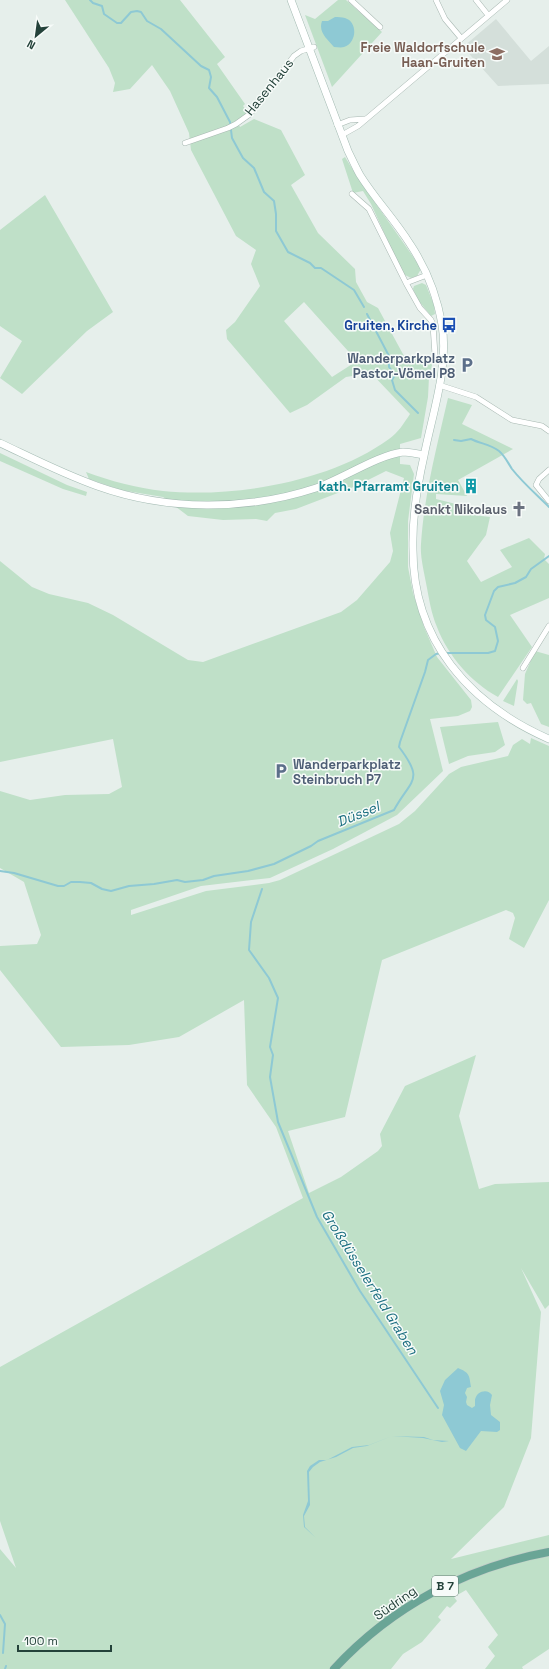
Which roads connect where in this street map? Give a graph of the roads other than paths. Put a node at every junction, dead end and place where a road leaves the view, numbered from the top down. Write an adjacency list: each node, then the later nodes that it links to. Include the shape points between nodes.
1 (291, 0): 9 (main road)
2 (350, 0): 7 (street)
3 (436, 0): 8 (street, via 446,19)
4 (476, 0): 6 (street)
5 (507, 0): 6 (street)
6 (488, 15): 8 (street)
7 (380, 27)
8 (461, 38): 10 (street)
9 (311, 48): 11 (main road); 13 (street, Hasenhaus, via 294,56 250,114 228,128)
10 (364, 119): 11 (street, via 350,120); 12 (street, via 358,126)
11 (337, 125): 12 (main road)
12 (342, 135): 15 (main road, via 360,175 410,243)
13 (185, 143)
14 (352, 194): 16 (street, via 369,209)
15 (427, 274): 16 (street); 18 (main road, via 442,327 443,354)
16 (406, 283): 17 (street, via 433,325)
17 (435, 355)
18 (439, 385): 19 (street, via 476,397 512,420 542,426); 21 (main road)
19 (549, 431)
20 (0, 443): 21 (main road, via 47,466 121,494 202,505 255,502 296,494 341,478 394,454 411,452)
21 (424, 455): 26 (main road, via 414,522 414,566 417,592 424,616 439,649 478,696 526,728)
22 (549, 470): 23 (street, via 536,481 538,488)
23 (549, 501)
24 (549, 626): 25 (street)
25 (523, 668)
26 (549, 739)
27 (549, 1552): 28 (main road, Südring / B 7, via 482,1570 423,1596 354,1647)
28 (334, 1669)

